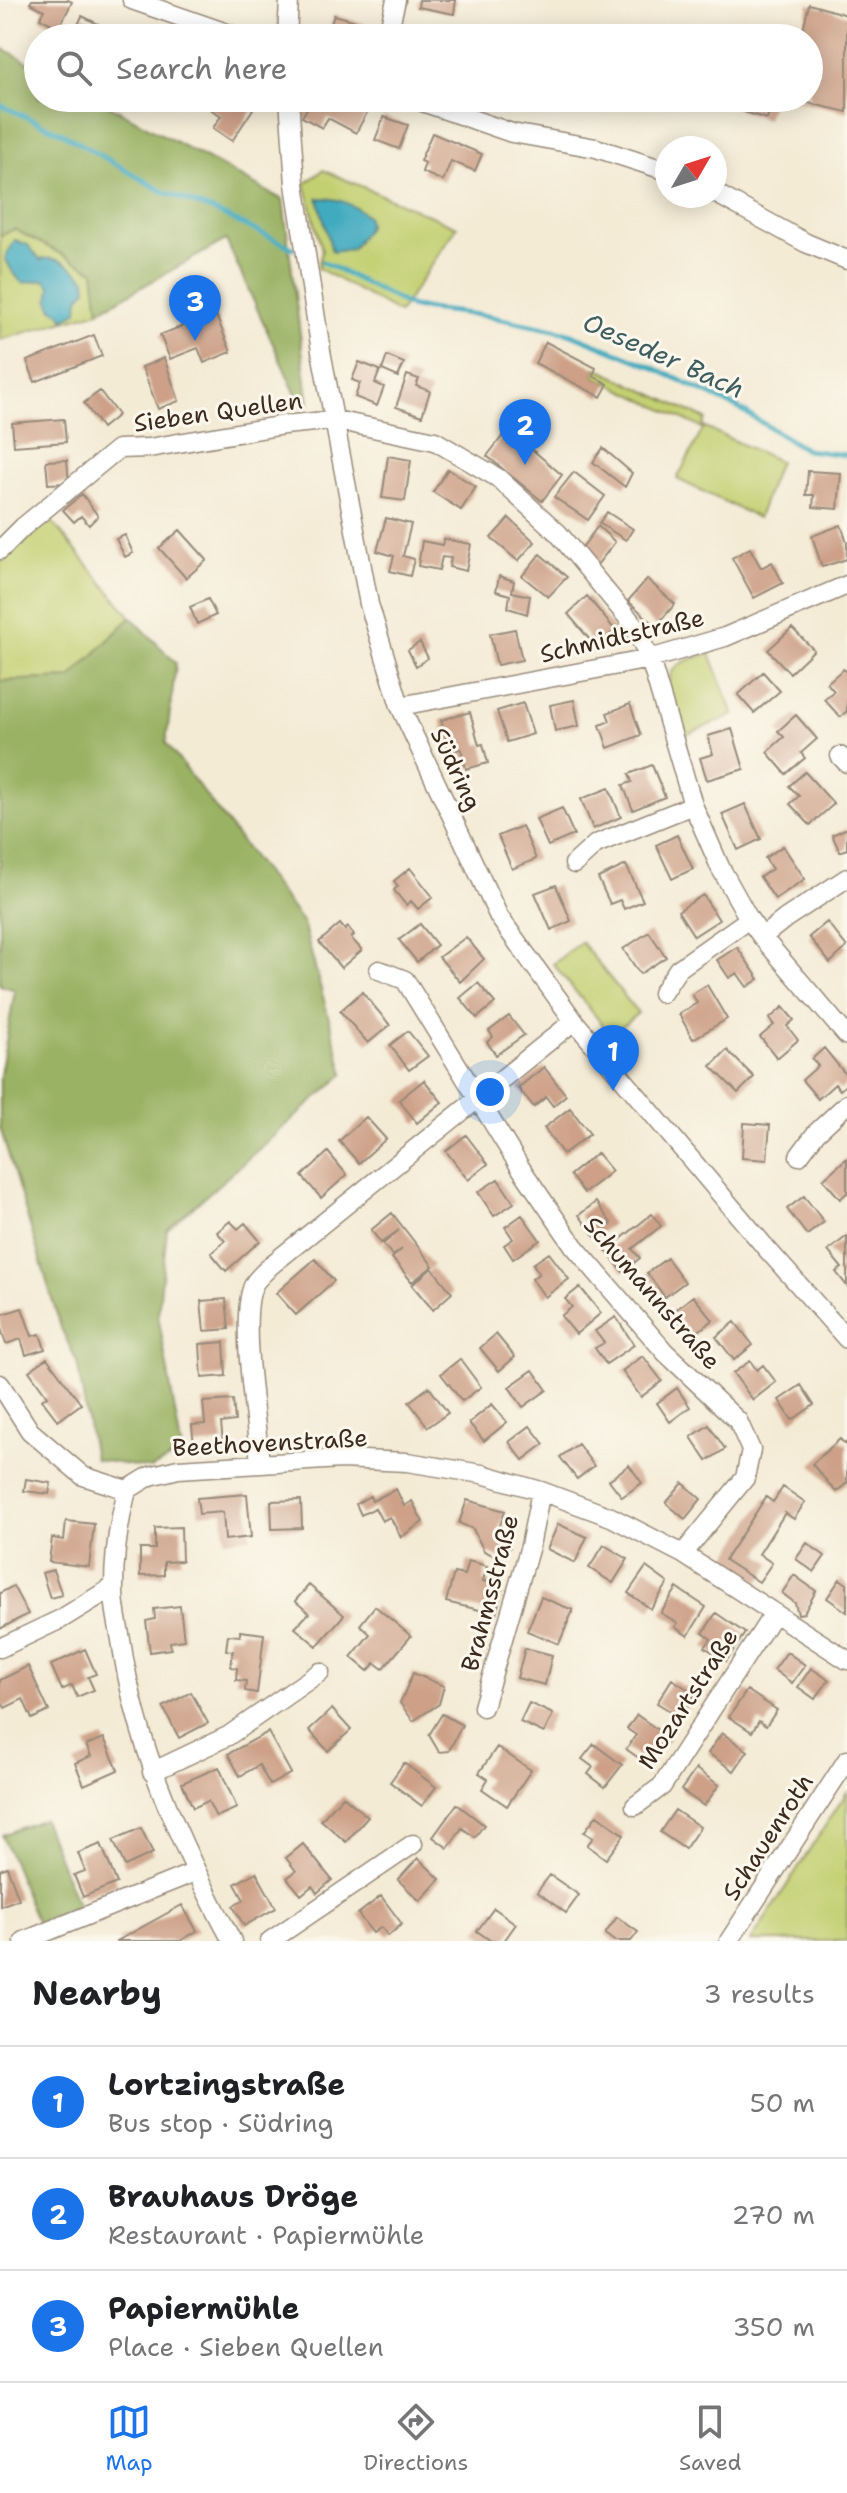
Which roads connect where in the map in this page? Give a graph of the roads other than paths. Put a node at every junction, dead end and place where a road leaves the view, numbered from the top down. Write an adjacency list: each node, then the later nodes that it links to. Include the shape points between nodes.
1 (132, 0): 4 (street)
2 (289, 0): 5 (street)
3 (396, 0): 6 (street)
4 (201, 24)
5 (288, 24)
6 (390, 24)
7 (290, 112): 12 (street, Südring, via 295,184)
8 (451, 112): 9 (street, via 512,133 596,148)
9 (655, 167)
10 (727, 200): 11 (street)
11 (847, 260)
12 (335, 420): 13 (street, Sieben Quellen, via 118,449); 15 (street, Sieben Quellen, via 435,441 498,478 558,533 633,624); 16 (street, Südring, via 369,604)
13 (0, 550)
14 (847, 585): 15 (street, Schmidtstraße, via 725,637)
15 (650, 659): 16 (street, Schmidtstraße); 17 (street, Sieben Quellen)
16 (400, 706): 24 (street, Südring, via 499,917)
17 (693, 805): 18 (street, via 596,844); 20 (street, Sieben Quellen)
18 (574, 864)
19 (847, 878): 21 (street)
20 (749, 919): 21 (street, Sieben Quellen); 23 (street, via 678,969)
21 (762, 937): 25 (street, Sieben Quellen)
22 (379, 970): 26 (street, Schumannstraße, via 405,980)
23 (662, 993)
24 (574, 1021): 26 (street); 29 (street, Südring)
25 (847, 1036)
26 (479, 1097): 31 (street, via 254,1283 247,1324); 34 (street, Schumannstraße, via 574,1246 665,1352 738,1421 751,1450 745,1478)
27 (847, 1104): 28 (street)
28 (799, 1156)
29 (847, 1339)
30 (0, 1384): 32 (street, via 30,1431 83,1476)
31 (260, 1463): 32 (street, Beethovenstraße, via 178,1469 150,1476); 33 (street, Beethovenstraße, via 407,1462 482,1474)
32 (127, 1490): 35 (street)
33 (541, 1491): 34 (street, Beethovenstraße, via 611,1517); 40 (street, Brahmsstraße)
34 (683, 1554): 36 (street, Beethovenstraße)
35 (113, 1587): 37 (street); 42 (street, via 126,1680)
36 (774, 1613): 38 (street, Beethovenstraße); 43 (street, Mozartstraße, via 662,1786)
37 (0, 1648)
38 (847, 1660)
39 (320, 1672): 42 (street, via 228,1736)
40 (483, 1707)
41 (847, 1760): 49 (street, Schauenroth)
42 (152, 1772): 45 (street)
43 (635, 1806)
44 (413, 1844): 48 (street)
45 (195, 1872): 46 (street); 47 (street)
46 (24, 1941)
47 (232, 1941)
48 (270, 1941)
49 (729, 1941)

